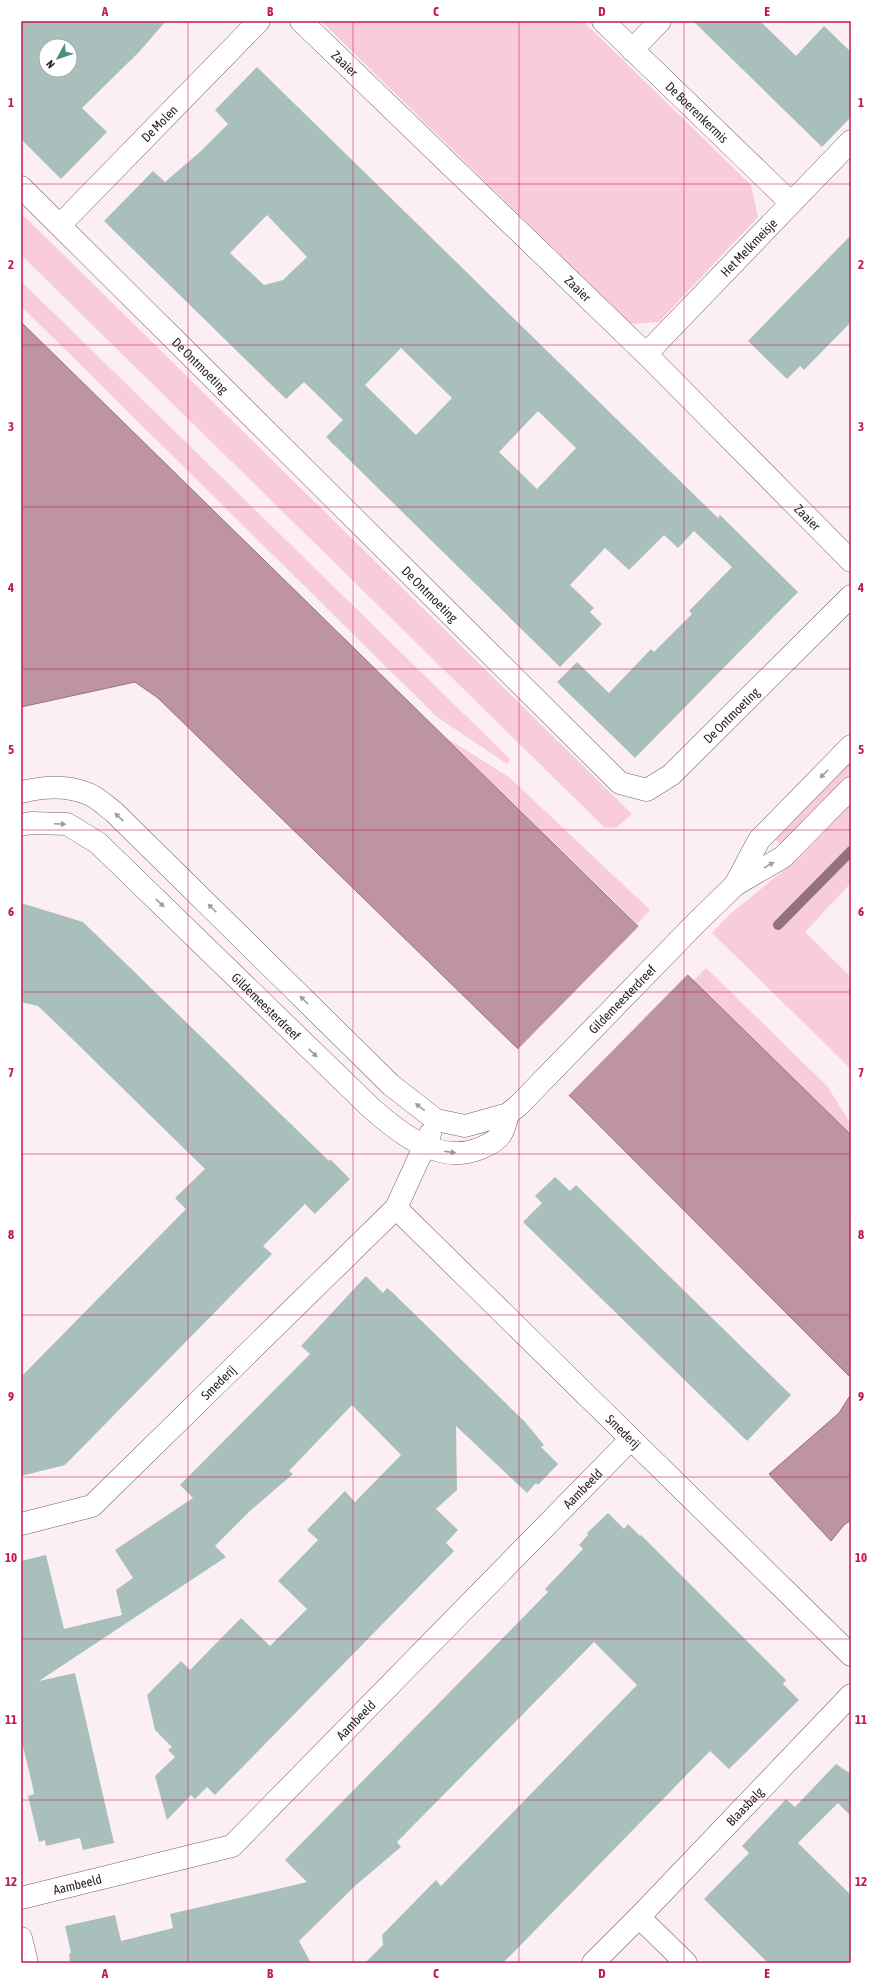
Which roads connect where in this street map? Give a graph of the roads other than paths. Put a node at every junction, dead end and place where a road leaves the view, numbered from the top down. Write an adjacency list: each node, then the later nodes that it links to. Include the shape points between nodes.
1 (259, 21): 9 (street, De Molen)
2 (301, 21): 10 (street, Zaaier)
3 (603, 21): 5 (street, De Boerenkermis)
4 (660, 21): 5 (street)
5 (632, 50): 8 (street, De Boerenkermis)
6 (851, 142): 8 (street, Het Melkmeisje)
7 (21, 187): 9 (street, De Ontmoeting)
8 (792, 203): 10 (street, Het Melkmeisje)
9 (60, 225): 12 (street, De Ontmoeting, via 620,783 647,790 671,775)
10 (646, 354): 11 (street, Zaaier)
11 (851, 561)
12 (851, 596)
13 (851, 746): 17 (street, Gildemeesterdreef, one-way to 17, via 759,840)
14 (851, 788): 17 (street, Gildemeesterdreef, one-way to 14, via 783,857)
15 (21, 792): 19 (street, one-way to 15, via 391,1085 114,812 87,793 62,787 42,787)
16 (21, 825): 20 (street, Gildemeesterdreef, one-way to 20, via 67,824 98,844 370,1108 393,1128)
17 (735, 885): 18 (street, Gildemeesterdreef)
18 (514, 1109): 19 (street, via 465,1126); 20 (street, Gildemeesterdreef, one-way to 18, via 469,1154 501,1135)
19 (436, 1120): 20 (street, Smederij)
20 (424, 1146): 21 (street, Smederij)
21 (396, 1208): 22 (street, Smederij); 23 (street, Smederij, via 92,1506)
22 (631, 1439): 24 (street, Smederij); 26 (street, Aambeeld, via 232,1846)
23 (21, 1524)
24 (851, 1655)
25 (851, 1695): 27 (street, Blaasbalg)
26 (21, 1898)
27 (639, 1917): 30 (street, Blaasbalg); 31 (street)
28 (21, 1938): 29 (street)
29 (27, 1963)
30 (593, 1963)
31 (686, 1963)

